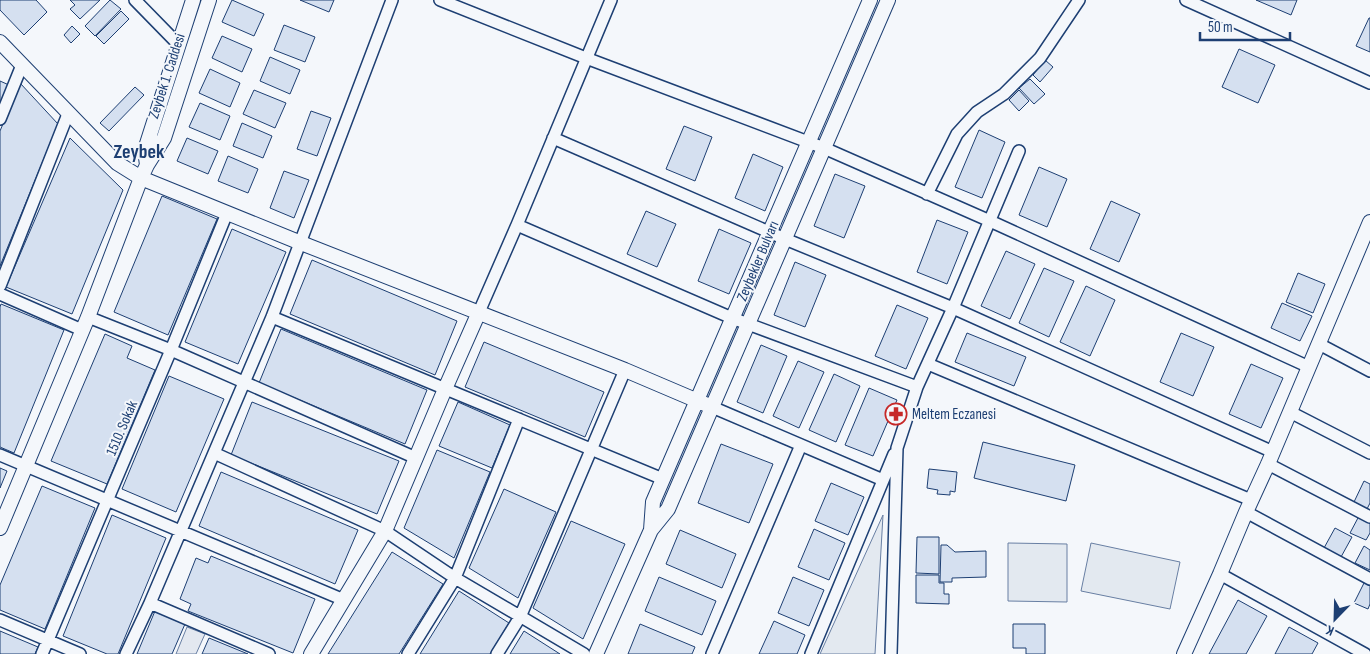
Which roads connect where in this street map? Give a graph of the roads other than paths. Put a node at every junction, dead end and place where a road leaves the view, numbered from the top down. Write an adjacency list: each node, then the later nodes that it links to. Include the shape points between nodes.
1 (135, 0): 12 (street)
2 (192, 0): 12 (street, Zeybek 1. Caddesi)
3 (209, 0): 22 (street, Zeybek 1. Caddesi, via 164,138)
4 (392, 0): 31 (street)
5 (440, 0): 13 (street)
6 (610, 0): 13 (street)
7 (870, 0): 19 (street, Zeybekler Bulvarı)
8 (888, 0): 20 (street, Zeybekler Bulvarı)
9 (1078, 0): 24 (street, via 1040,58 1004,94 977,112 957,134)
10 (1186, 0): 15 (street)
11 (0, 42): 14 (street)
12 (178, 44): 22 (street, Zeybek 1. Caddesi, via 145,150)
13 (586, 58): 18 (street); 19 (street)
14 (22, 65): 16 (street); 17 (street)
15 (1370, 82)
16 (68, 114): 23 (street, via 117,163); 32 (street)
17 (0, 118)
18 (553, 138): 28 (street); 29 (street)
19 (808, 142): 20 (street); 29 (street, Zeybekler Bulvarı)
20 (824, 148): 24 (street); 30 (street, Zeybekler Bulvarı)
21 (1019, 151): 26 (street)
22 (147, 165): 23 (street)
23 (141, 178): 25 (street); 36 (street)
24 (926, 194): 26 (street)
25 (227, 212): 31 (street); 42 (street, 1510. Sokak)
26 (990, 221): 34 (street); 44 (street)
27 (1370, 222): 41 (street)
28 (517, 225): 35 (street); 38 (street)
29 (770, 232): 30 (street); 38 (street, Zeybekler Bulvarı)
30 (785, 239): 34 (street); 39 (street, Zeybekler Bulvarı)
31 (301, 243): 35 (street); 37 (street)
32 (0, 286)
33 (0, 294): 40 (street)
34 (953, 308): 43 (street); 61 (street)
35 (479, 312): 45 (street); 49 (street)
36 (88, 317): 40 (street); 42 (street)
37 (272, 318): 47 (street); 49 (street)
38 (732, 318): 39 (street); 50 (street, Zeybekler Bulvarı)
39 (748, 324): 48 (street); 51 (street, Zeybekler Bulvarı)
40 (82, 330): 62 (street)
41 (1319, 344): 44 (street); 46 (street)
42 (171, 350): 47 (street); 65 (street, 1510. Sokak)
43 (928, 364): 48 (street); 66 (street)
44 (1309, 367): 52 (street)
45 (625, 370): 50 (street); 56 (street)
46 (1370, 371)
47 (244, 382): 57 (street); 60 (street)
48 (917, 387): 55 (street)
49 (445, 388): 53 (street); 60 (street)
50 (696, 401): 51 (street); 63 (street, Zeybekler Bulvarı)
51 (712, 407): 54 (street); 70 (street, Zeybekler Bulvarı, via 668,509)
52 (1290, 412): 58 (street); 61 (street)
53 (519, 420): 56 (street); 73 (street)
54 (801, 445): 64 (street); 89 (street)
55 (897, 448): 64 (street); 91 (street)
56 (591, 451): 63 (street); 77 (street)
57 (214, 453): 69 (street); 71 (street)
58 (1370, 453)
59 (0, 455): 62 (street)
60 (416, 458): 71 (street)
61 (1271, 458): 66 (street); 67 (street)
62 (25, 466): 65 (street); 68 (street)
63 (663, 479): 70 (street, Zeybekler Bulvarı, via 653,502)
64 (883, 480): 90 (street)
65 (108, 500): 69 (street); 79 (street, 1510. Sokak)
66 (1249, 506): 72 (street); 74 (street)
67 (1370, 517)
68 (0, 528)
69 (181, 530): 75 (street); 76 (street)
70 (650, 530): 88 (street, Zeybekler Bulvarı)
71 (386, 531): 73 (street); 75 (street)
72 (1220, 574): 92 (street); 93 (street)
73 (455, 578): 77 (street); 85 (street)
74 (1370, 579)
75 (344, 600): 84 (street)
76 (150, 603): 82 (street); 83 (street)
77 (520, 617): 86 (street); 87 (street)
78 (0, 620): 79 (street)
79 (48, 640): 80 (street, 1510. Sokak); 81 (street)
80 (42, 654)
81 (80, 654)
82 (126, 654)
83 (269, 654)
84 (311, 654)
85 (408, 654)
86 (497, 654)
87 (584, 654)
88 (596, 654)
89 (712, 654)
90 (811, 654)
91 (890, 654)
92 (1184, 654)
93 (1365, 654)

